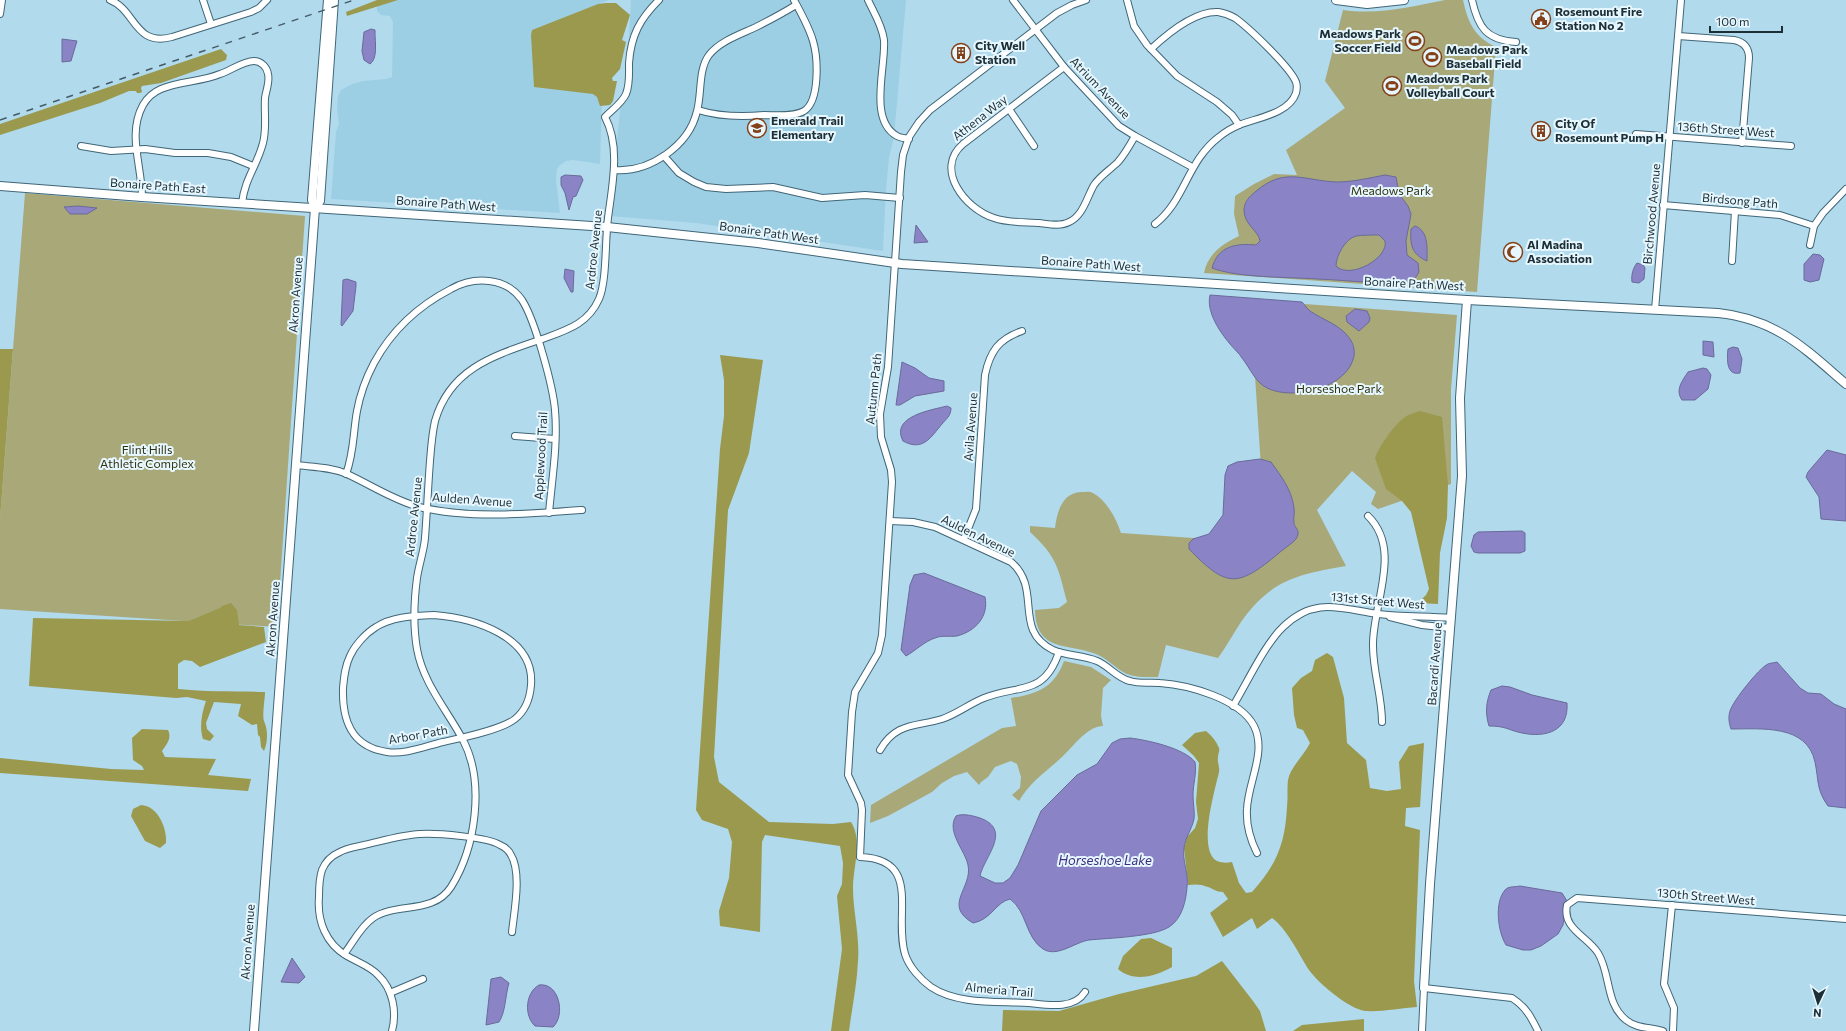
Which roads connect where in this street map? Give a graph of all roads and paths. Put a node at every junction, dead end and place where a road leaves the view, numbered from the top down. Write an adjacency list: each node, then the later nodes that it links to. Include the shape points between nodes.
1 (2, 0): 17 (street)
2 (110, 0): 18 (street, via 124,9 138,29 151,37 168,38)
3 (203, 0): 18 (street)
4 (267, 0): 18 (street, via 255,10)
5 (328, 0): 46 (street, Akron Avenue, via 312,200)
6 (334, 0): 46 (street, Akron Avenue, via 320,201)
7 (659, 0): 39 (street, Ardroe Avenue, via 637,27 631,49 626,94 605,117 611,134)
8 (868, 0): 30 (street, via 880,25 884,42 880,108 882,117 897,136)
9 (1013, 0): 19 (street, Atrium Avenue)
10 (1086, 0): 19 (street, Autumn Path, via 1068,7)
11 (1127, 0): 22 (street, via 1138,35)
12 (1336, 0): 13 (street, via 1367,4)
13 (1404, 0)
14 (1472, 0): 21 (street, via 1476,19 1483,29 1500,40)
15 (1681, 0): 20 (street, Birchwood Avenue)
16 (795, 3): 25 (street, via 730,39 710,54 703,72); 25 (street, via 809,29 815,50 814,94 811,105 802,112 774,115 721,116)
17 (0, 14)
18 (211, 24)
19 (1036, 30): 23 (street, Atrium Avenue); 30 (street, Autumn Path, via 933,107 918,122)
20 (1678, 36): 29 (street, Birchwood Avenue); 31 (street, via 1734,40 1747,48)
21 (1516, 42)
22 (1151, 49): 26 (street, via 1177,76 1217,102); 26 (street, via 1181,24 1212,13 1228,14 1243,24 1295,79 1296,92 1291,101 1274,113)
23 (1064, 67): 24 (street, Athena Way); 28 (street, Atrium Avenue, via 1119,126)
24 (1009, 109): 28 (street, Athena Way, via 959,148 951,165 957,188 980,212 999,220 1059,224 1074,220 1098,180 1123,156); 33 (street)
25 (698, 110): 36 (street, via 688,132)
26 (1239, 125): 38 (street, via 1213,141)
27 (1636, 134): 29 (street, 136th Street West)
28 (1134, 136): 38 (street, Atrium Avenue)
29 (1670, 137): 31 (street, 136th Street West); 45 (street, Birchwood Avenue)
30 (909, 139): 43 (street, Autumn Path, via 903,155)
31 (1742, 143): 34 (street, 136th Street West)
32 (81, 146): 35 (street, via 111,151)
33 (1034, 146)
34 (1791, 146)
35 (136, 150): 37 (street, via 216,154); 37 (street, via 140,113 144,103 153,94 164,88 212,77 255,61 266,67 269,77 265,101 264,139); 42 (street)
36 (664, 156): 39 (street, via 637,168); 43 (street, via 679,173 706,187 773,187 822,198 865,195)
37 (253, 166): 44 (street, via 246,182)
38 (1192, 167): 48 (street, via 1170,210)
39 (614, 170): 50 (street, Ardroe Avenue)
40 (0, 186): 42 (street, Bonaire Path East)
41 (1846, 190): 49 (street, via 1822,213)
42 (142, 197): 44 (street, Bonaire Path East)
43 (900, 198): 53 (street, Autumn Path)
44 (242, 203): 46 (street, Bonaire Path East)
45 (1663, 205): 47 (street, Birdsong Path); 55 (street, Birchwood Avenue)
46 (315, 208): 50 (street, Bonaire Path West); 61 (street, Akron Avenue)
47 (1735, 212): 49 (street, Birdsong Path, via 1780,215); 52 (street)
48 (1155, 224)
49 (1814, 226): 51 (street)
50 (606, 227): 53 (street, Bonaire Path West, via 750,242); 57 (street, Ardroe Avenue, via 603,284 598,302 587,318 577,325)
51 (1810, 246)
52 (1732, 261)
53 (895, 263): 54 (street, Bonaire Path West); 67 (street, Autumn Path, via 888,367 880,421 881,438 891,470)
54 (1467, 300): 55 (street, Bonaire Path West); 71 (street, Bacardi Avenue, via 1460,398 1462,476)
55 (1655, 310): 58 (street, Bonaire Path West, via 1730,314 1761,322 1794,341)
56 (1022, 331): 68 (street, Avila Avenue, via 1010,335 1001,342 987,365 976,509)
57 (538, 340): 60 (street, Applewood Trail, via 554,395); 62 (street, Applewood Trail, via 521,299 503,285 483,280 468,281 433,298 403,323 386,343 372,368 360,398 352,458); 63 (street, Ardroe Avenue, via 484,361 463,375 448,394 438,412 433,430)
58 (1846, 384)
59 (515, 436): 60 (street)
60 (555, 439): 65 (street, Applewood Trail)
61 (296, 465): 62 (street, Aulden Avenue); 89 (street, Akron Avenue)
62 (346, 474): 63 (street, Aulden Avenue, via 395,498)
63 (427, 508): 65 (street, Aulden Avenue, via 510,515); 70 (street, Ardroe Avenue)
64 (582, 510): 65 (street, Aulden Avenue)
65 (549, 513)
66 (1368, 516): 69 (street, via 1375,524 1382,542 1384,557)
67 (890, 521): 68 (street, Aulden Avenue, via 928,524); 80 (street, Autumn Path, via 880,646 876,659 855,692 849,737 848,775 862,810)
68 (964, 539): 73 (street, Aulden Avenue, via 1007,559 1017,568 1026,584 1028,618 1033,631 1044,644)
69 (1377, 614): 71 (street, 131st Street West); 72 (street, via 1422,625); 74 (street, 131st Street West, via 1332,606 1314,609 1298,616 1275,636); 75 (street, via 1373,653)
70 (414, 617): 76 (street, Ardroe Avenue, via 422,666); 76 (street, Arbor Path, via 454,616 467,620 507,638 527,660 531,688 526,705 519,715 506,725); 76 (street, Arbor Path, via 396,619 375,627 362,638 350,654 344,673 342,704 347,725 364,745 389,752)
71 (1451, 618): 72 (street, Bacardi Avenue)
72 (1450, 628): 86 (street, Bacardi Avenue, via 1429,891)
73 (1059, 652): 74 (street, Aulden Avenue, via 1099,662 1127,681 1190,688); 77 (street, via 1051,671 1037,683 983,698 944,718 903,728 885,741)
74 (1233, 706): 79 (street, Aulden Avenue, via 1250,721 1258,738 1258,751 1247,802 1249,835)
75 (1382, 722)
76 (461, 738): 78 (street, Ardroe Avenue, via 471,762 475,782)
77 (880, 750)
78 (470, 837): 83 (street, via 500,844 508,850 514,861 517,872); 84 (street, Ardroe Avenue, via 455,879 443,896 427,904 372,918); 84 (street, via 407,835 345,850 331,857 323,867 321,875 319,912 325,933)
79 (1257, 853)
80 (860, 857): 87 (street, Almeria Trail, via 879,860 896,871 902,886 902,934 906,956 910,965 932,988 962,999 1044,1004 1072,1004 1083,997)
81 (1672, 905): 82 (street, 130th Street West); 93 (street, 130th Street West, via 1576,898 1567,904 1566,916 1569,923 1599,954 1608,989 1617,1010 1625,1020 1638,1027); 94 (street, via 1664,984 1674,1008)
82 (1846, 919)
83 (512, 932)
84 (344, 954): 88 (street, via 378,974)
85 (422, 979): 88 (street)
86 (1424, 988): 91 (street, Bacardi Avenue); 92 (street, via 1512,998 1528,1011)
87 (1085, 992)
88 (390, 993): 90 (street, via 394,1009)
89 (254, 1031)
90 (392, 1031)
91 (1422, 1031)
92 (1538, 1031)
93 (1663, 1031)
94 (1673, 1031)

